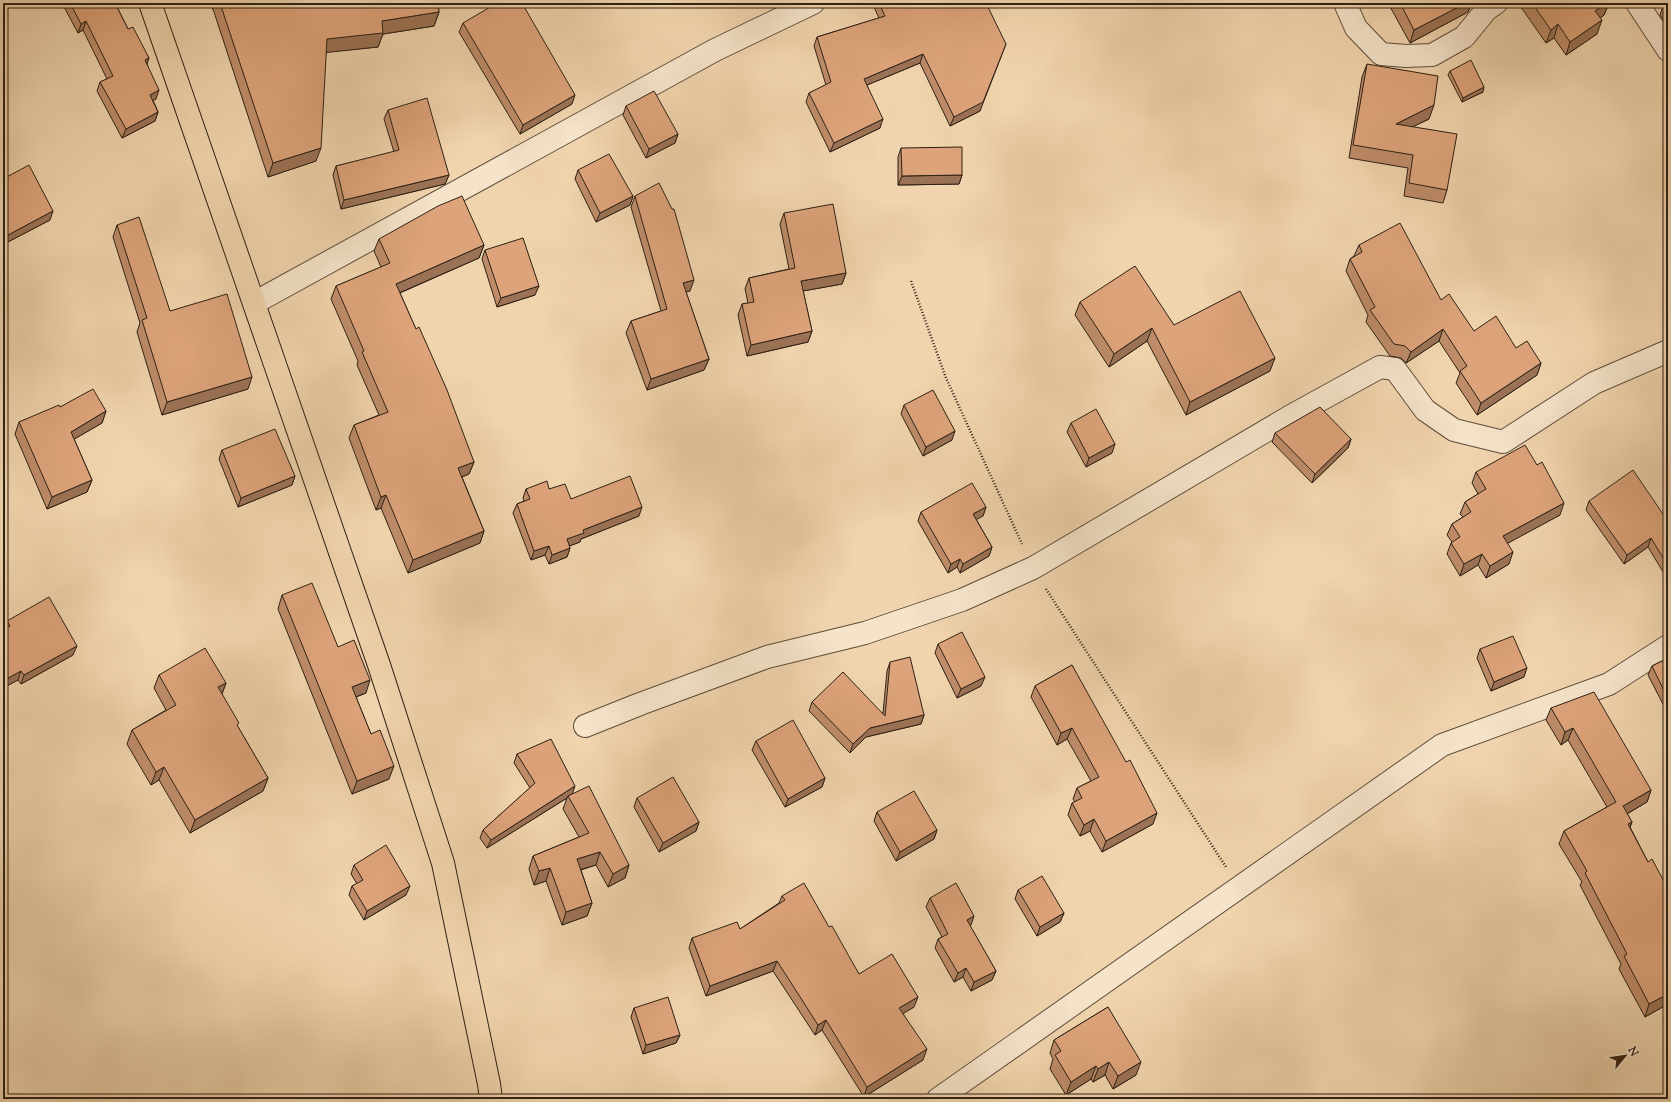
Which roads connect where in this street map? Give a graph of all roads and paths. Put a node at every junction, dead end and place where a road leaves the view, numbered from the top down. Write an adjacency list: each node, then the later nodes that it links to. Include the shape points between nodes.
1 (150, 3): 8 (main road)
2 (813, 3): 8 (street, via 715,50)
3 (1345, 3): 4 (street, via 1356,28 1381,54 1406,56 1432,55 1464,37 1487,9)
4 (1496, 3)
5 (1637, 3): 6 (street)
6 (1668, 50)
7 (911, 281): 10 (path, via 946,378)
8 (254, 303): 14 (main road, via 379,665 443,863)
9 (1668, 351): 10 (street, via 1594,383 1503,442 1454,430 1425,410 1395,369 1380,367 1291,416)
10 (1033, 568): 12 (street, via 962,600 865,633 767,657); 13 (path)
11 (1668, 646): 13 (street, via 1609,684 1442,745)
12 (585, 726)
13 (1239, 887): 15 (street)
14 (491, 1099)
15 (938, 1099)

